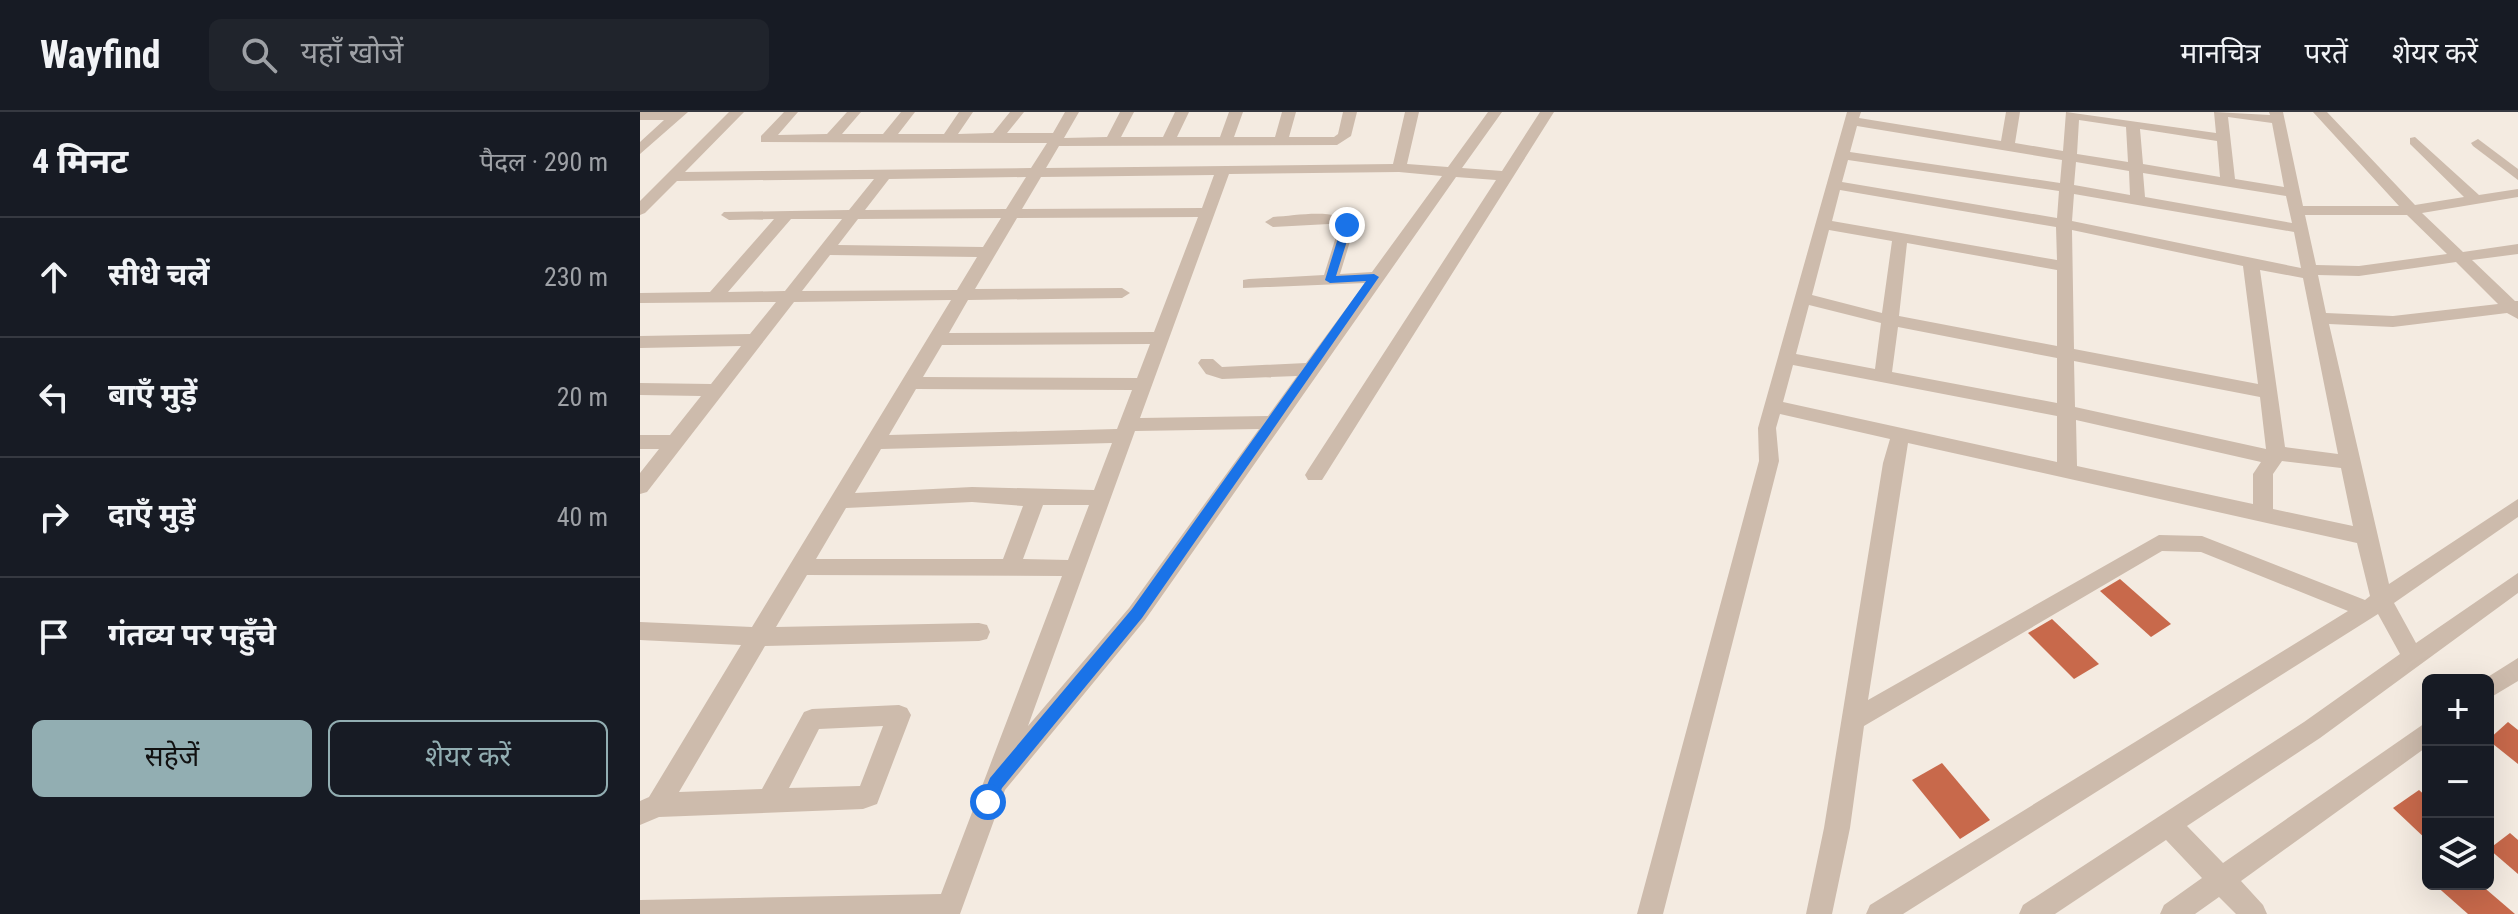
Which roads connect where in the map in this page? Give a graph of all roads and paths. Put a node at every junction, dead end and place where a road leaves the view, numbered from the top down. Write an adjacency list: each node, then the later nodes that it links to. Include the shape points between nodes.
1 (737, 112): 48 (street)
2 (791, 112): 28 (street, via 768,141)
3 (854, 112): 28 (street)
4 (908, 112): 39 (street)
5 (966, 112): 26 (street)
6 (1017, 112): 25 (street)
7 (1072, 112): 29 (street)
8 (1127, 112): 30 (street)
9 (1182, 112): 31 (street)
10 (1236, 112): 32 (street)
11 (1289, 112): 33 (street)
12 (1350, 112): 33 (street, via 1342,139)
13 (1412, 112): 41 (street)
14 (1495, 112): 45 (street)
15 (1547, 112): 46 (street)
16 (2013, 112): 36 (street)
17 (2222, 112): 23 (street); 27 (street)
18 (2320, 112): 57 (street)
19 (678, 114): 21 (street); 37 (street)
20 (2073, 114): 24 (street); 40 (street)
21 (640, 116)
22 (1853, 116): 36 (street); 38 (street)
23 (2277, 116): 55 (street)
24 (2133, 124): 27 (street); 42 (street)
25 (997, 137): 26 (street); 29 (street)
26 (948, 138): 39 (street)
27 (2224, 138): 49 (street)
28 (830, 139): 39 (street)
29 (1054, 139): 30 (street); 44 (street)
30 (1115, 141): 31 (street)
31 (1168, 141): 32 (street)
32 (1225, 141): 33 (street)
33 (1281, 141)
34 (2415, 141): 54 (street)
35 (2478, 143): 47 (street)
36 (2007, 147): 40 (street)
37 (640, 150)
38 (1842, 155): 50 (street); 51 (street)
39 (885, 156): 44 (street); 48 (street); 60 (street)
40 (2069, 157): 42 (street); 51 (street)
41 (1399, 168): 43 (street); 45 (street)
42 (2137, 169): 49 (street); 53 (street)
43 (1223, 170): 44 (street); 58 (street)
44 (1035, 171): 59 (street)
45 (1452, 172): 46 (street); 75 (street)
46 (1506, 176): 112 (street)
47 (2518, 176)
48 (673, 177): 56 (street)
49 (2228, 182): 55 (street)
50 (1835, 185): 64 (street); 65 (street)
51 (2067, 188): 53 (street); 65 (street)
52 (2518, 193): 54 (street)
53 (2138, 200): 66 (street)
54 (2477, 201): 57 (street)
55 (2294, 202): 57 (street); 66 (street)
56 (640, 210)
57 (2411, 210): 71 (street)
58 (1207, 212): 59 (street); 87 (street)
59 (1010, 213): 60 (street); 70 (street)
60 (854, 214): 62 (street); 69 (street)
61 (729, 215): 62 (street)
62 (786, 215): 81 (street)
63 (1273, 222): 76 (street, via 1330,219 1347,225)
64 (1824, 224): 67 (street); 83 (street)
65 (2064, 224): 72 (street); 73 (street)
66 (2300, 229): 74 (street)
67 (1900, 237): 73 (street); 86 (street)
68 (2518, 249): 71 (street)
69 (826, 250): 70 (street); 82 (street)
70 (987, 252): 79 (street)
71 (2461, 256): 74 (street, via 2359,271); 84 (street)
72 (2251, 263): 74 (street); 100 (street)
73 (2064, 266): 91 (street)
74 (2309, 272): 85 (street)
75 (1374, 277): 76 (street); 94 (street)
76 (1330, 280): 77 (street)
77 (1249, 284)
78 (1122, 293): 79 (street)
79 (962, 295): 82 (street); 88 (street)
80 (640, 298): 81 (street)
81 (714, 298): 82 (street)
82 (787, 298): 89 (street)
83 (1802, 298): 86 (street); 92 (street)
84 (2516, 309): 85 (street, via 2381,324)
85 (2318, 317): 110 (street)
86 (1890, 320): 91 (street); 95 (street)
87 (1159, 338): 88 (street); 97 (street)
88 (935, 339): 96 (street)
89 (755, 340): 90 (street); 99 (street)
90 (640, 342)
91 (2065, 353): 100 (street); 102 (street)
92 (1786, 358): 95 (street); 101 (street)
93 (1207, 363): 94 (street, via 1222,373)
94 (1312, 369): 103 (street)
95 (1883, 377): 102 (street)
96 (910, 383): 97 (street); 108 (street)
97 (1142, 384): 104 (street)
98 (640, 389): 99 (street)
99 (715, 390): 107 (street)
100 (2268, 392): 109 (street)
101 (1773, 406): 105 (street); 140 (street, via 1767,428 1769,461)
102 (2066, 411): 109 (street); 111 (street)
103 (1274, 422): 104 (street); 133 (street, via 1137,614)
104 (1125, 430): 108 (street); 115 (street)
105 (1901, 434): 111 (street); 131 (street)
106 (640, 442): 107 (street)
107 (675, 442): 113 (street)
108 (874, 442): 116 (street)
109 (2275, 455): 110 (street); 118 (street, via 2263,474)
110 (2349, 462): 119 (street)
111 (2067, 469): 118 (street)
112 (1315, 475)
113 (640, 487)
114 (1026, 497): 115 (street); 116 (street); 121 (street, via 1034,502)
115 (1100, 498): 122 (street)
116 (839, 501): 120 (street)
117 (2518, 507): 124 (street)
118 (2263, 513): 119 (street)
119 (2366, 537): 124 (street)
120 (799, 567): 121 (street); 127 (street)
121 (1010, 568): 122 (street)
122 (1074, 568): 133 (street)
123 (2518, 582): 128 (street)
124 (2375, 605): 128 (street); 131 (street, via 2202,544 2159,543); 142 (street)
125 (640, 631): 127 (street)
126 (979, 632): 127 (street)
127 (757, 637): 135 (street)
128 (2412, 656): 136 (street, via 2312,730)
129 (2518, 668): 130 (street)
130 (2494, 685)
131 (1852, 721): 141 (street)
132 (2422, 736): 137 (street)
133 (995, 783): 138 (street)
134 (769, 801): 134 (street, via 868,796 899,715 812,719); 135 (street)
135 (649, 809)
136 (2168, 824): 137 (street); 143 (street)
137 (2221, 880): 144 (street); 145 (street)
138 (948, 911): 139 (street)
139 (640, 913)
140 (1650, 914)
141 (1819, 914)
142 (1879, 914)
143 (2032, 914)
144 (2173, 914)
145 (2254, 914)

